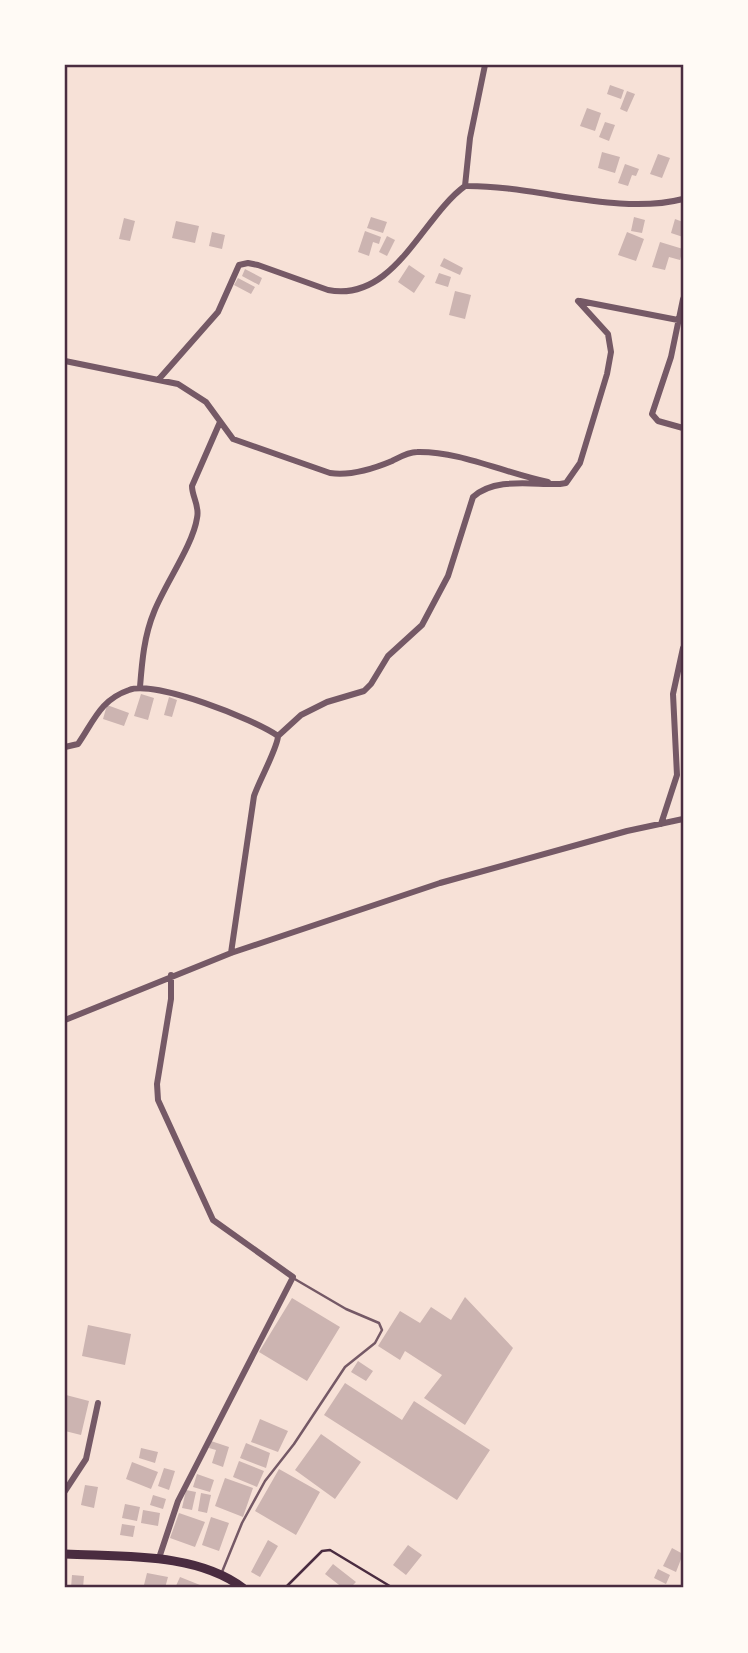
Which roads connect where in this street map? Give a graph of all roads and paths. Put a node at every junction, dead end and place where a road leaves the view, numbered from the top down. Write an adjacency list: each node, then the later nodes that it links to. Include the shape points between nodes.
1 (485, 65): 2 (street)
2 (465, 186): 3 (street, via 506,187 623,204); 7 (street, via 407,254 360,290 328,290 258,265 239,265 218,312)
3 (683, 199)
4 (683, 299): 5 (street)
5 (678, 320): 9 (street, via 652,414 658,421); 10 (street, via 578,301 608,334 611,352 580,463 566,483)
6 (65, 361): 7 (street)
7 (159, 379): 8 (street, via 178,384 206,402)
8 (220, 422): 10 (street, via 241,443 330,473 373,469 418,452 461,456 500,471); 12 (street, via 192,486 198,508 193,531 153,613)
9 (683, 428)
10 (560, 484): 13 (street, via 503,484 482,489 473,497 448,576 422,625 388,656 364,691 301,715)
11 (683, 648): 16 (street, via 673,694 677,775)
12 (139, 687): 13 (street, via 165,690); 14 (street, via 102,707 78,744)
13 (278, 736): 17 (street, via 254,796)
14 (65, 747)
15 (683, 819): 16 (street)
16 (661, 824): 17 (street, via 476,872)
17 (231, 953): 18 (street)
18 (171, 975): 19 (street); 20 (street, via 158,1100 213,1220)
19 (65, 1020)
20 (293, 1277): 24 (street, via 178,1501); 25 (lane, via 379,1323 382,1329 375,1343 345,1367 265,1480)
21 (98, 1403): 22 (street, via 86,1459)
22 (65, 1490)
23 (65, 1554): 24 (main road)
24 (159, 1559): 25 (main road)
25 (221, 1575): 26 (main road)
26 (243, 1588)
27 (285, 1588): 28 (path, via 322,1551 330,1550)
28 (393, 1588)

